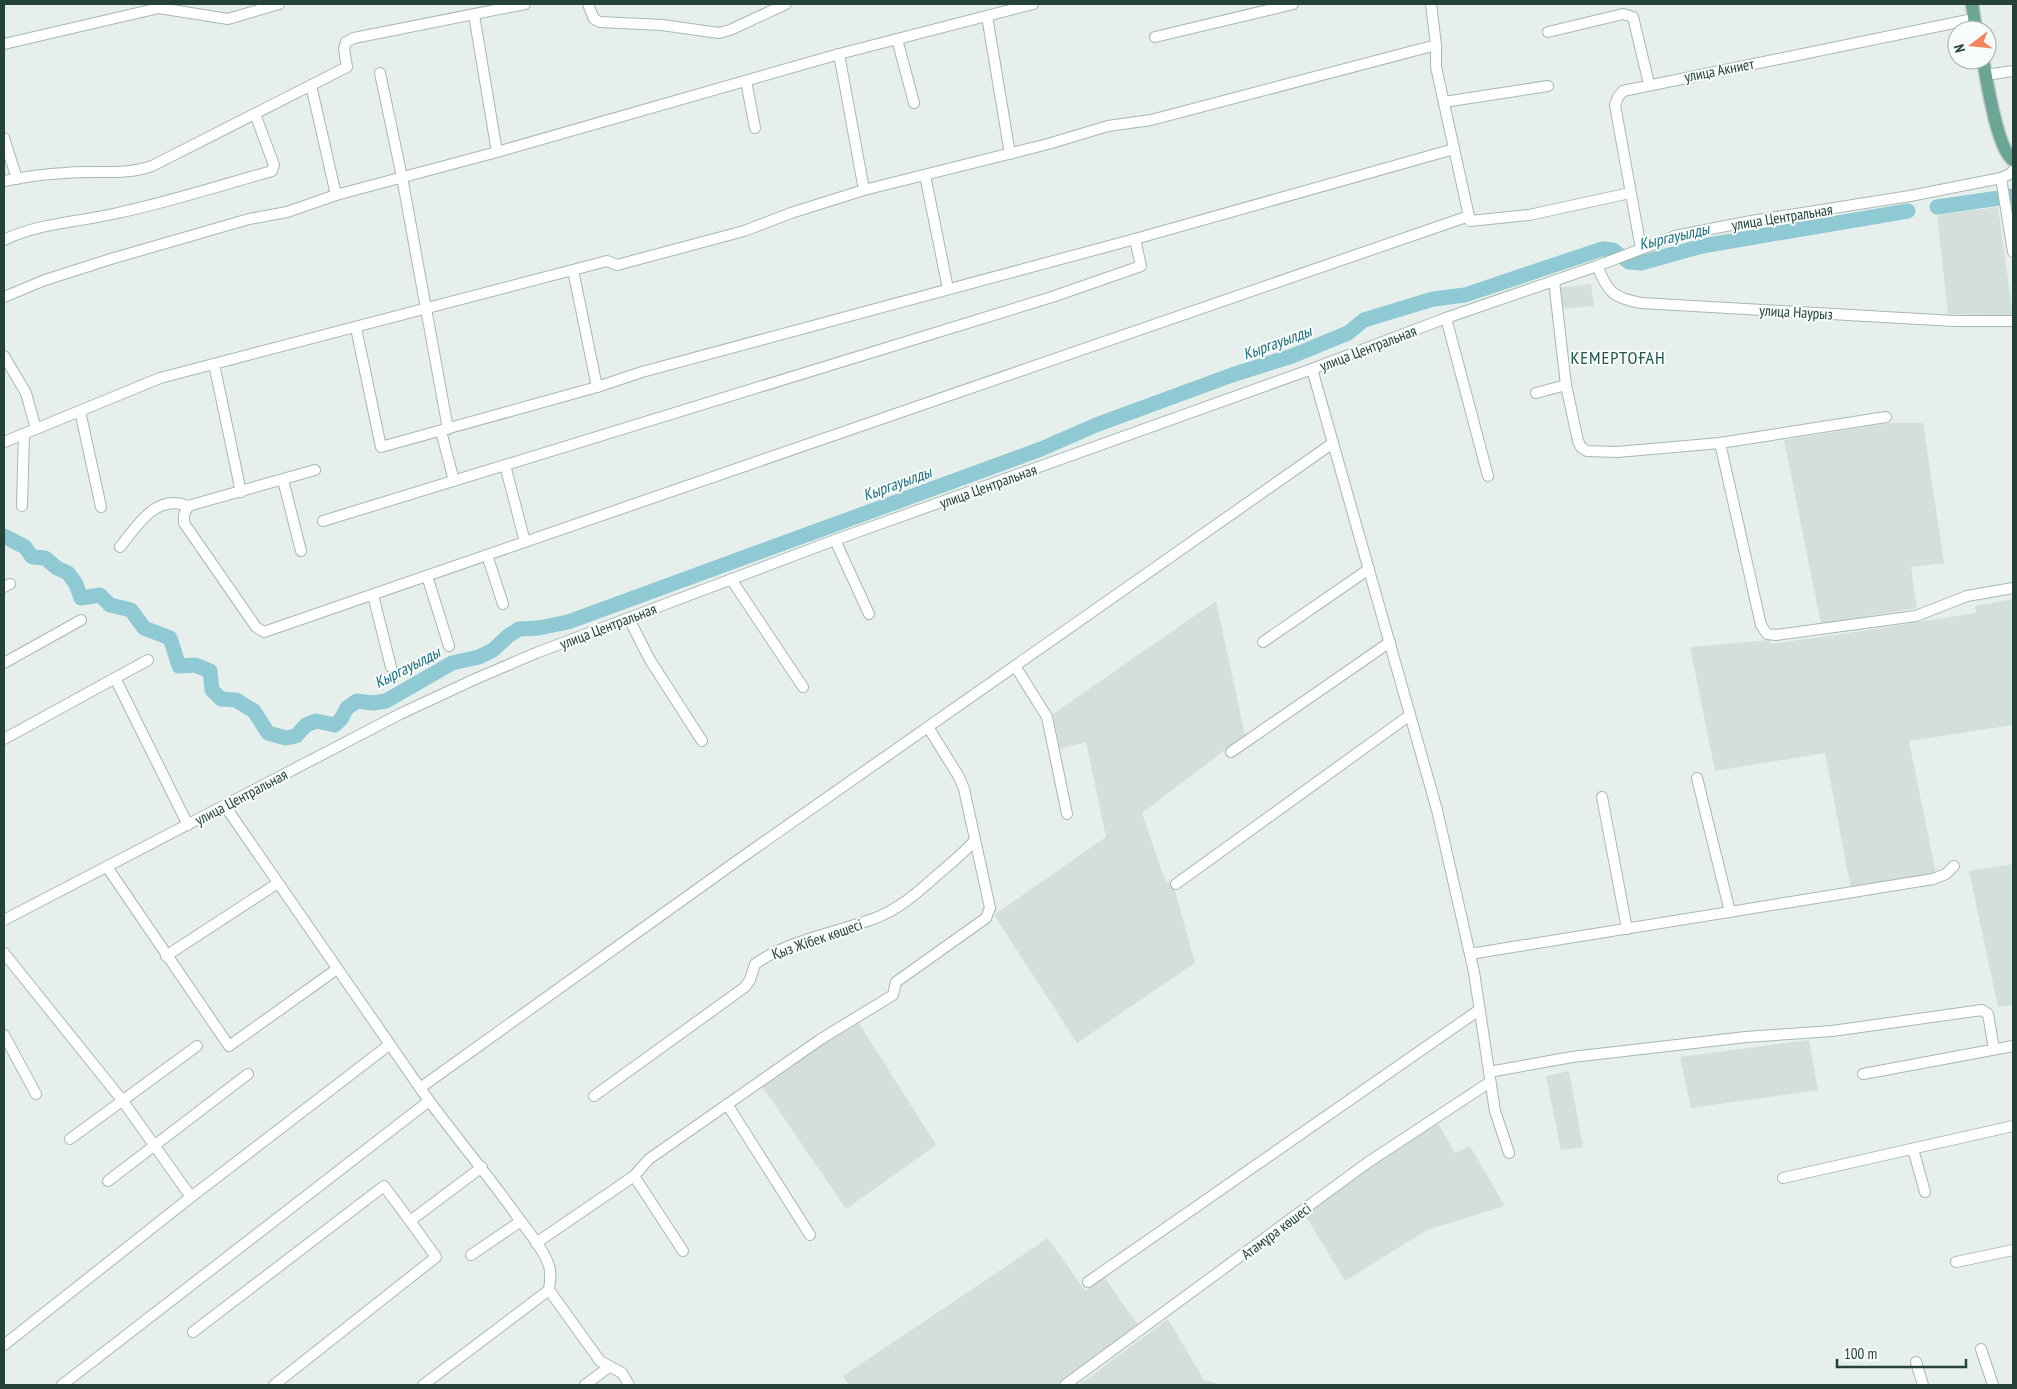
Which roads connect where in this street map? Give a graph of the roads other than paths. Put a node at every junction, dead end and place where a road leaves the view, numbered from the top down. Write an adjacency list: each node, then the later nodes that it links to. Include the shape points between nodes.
1 (279, 4): 16 (street, via 228,19 159,8)
2 (525, 4): 9 (street)
3 (588, 4): 4 (street, via 594,19 600,22 662,25 719,33)
4 (786, 4)
5 (1033, 4): 10 (street)
6 (1293, 4): 14 (street)
7 (1431, 4): 17 (street)
8 (1972, 4): 11 (main road)
9 (474, 15): 25 (street, via 354,38 346,42 344,49 346,67); 33 (street)
10 (987, 16): 15 (street); 34 (street)
11 (1974, 20)
12 (1947, 29): 24 (street, улица Акниет)
13 (1548, 32): 24 (street, via 1624,14 1633,17)
14 (1156, 37)
15 (897, 39): 18 (street); 28 (street)
16 (4, 44)
17 (1436, 45): 27 (street, via 1436,68); 34 (street, via 1151,120 1108,126)
18 (839, 54): 23 (street); 42 (street)
19 (1985, 70): 22 (main road)
20 (2013, 71): 22 (street)
21 (380, 73): 38 (street)
22 (1986, 75): 35 (main road, via 1998,129 2005,150)
23 (746, 81): 30 (street); 33 (street)
24 (1649, 84): 43 (street, улица Акниет, via 1623,91 1615,105)
25 (311, 85): 29 (street); 44 (street)
26 (1548, 86): 27 (street)
27 (1444, 102): 32 (street)
28 (914, 104)
29 (255, 114): 40 (street, via 141,170 66,172); 48 (street, via 274,165 272,171 121,213 61,222)
30 (755, 128)
31 (4, 138): 40 (street)
32 (1454, 149): 46 (street); 47 (street)
33 (498, 152): 38 (street)
34 (1010, 154): 37 (street)
35 (2013, 160)
36 (2013, 171): 39 (street, улица Центральная)
37 (925, 175): 42 (street); 54 (street)
38 (402, 177): 44 (street); 56 (street)
39 (2001, 178): 45 (street); 49 (street, улица Центральная, via 1705,230 1675,236)
40 (17, 179): 41 (street)
41 (4, 181)
42 (864, 190): 52 (street, via 744,231 616,264 607,261)
43 (1630, 193): 46 (street, via 1528,215 1470,221); 49 (street, улица Акниет)
44 (336, 195): 55 (street, via 287,212 249,219 114,258)
45 (2007, 204): 50 (street)
46 (1469, 216): 85 (street)
47 (1135, 239): 54 (street); 74 (street, via 1141,266 1052,297)
48 (4, 240)
49 (1636, 251): 51 (street, улица Центральная)
50 (2013, 252)
51 (1597, 266): 53 (street, улица Центральная); 58 (street, улица Наурыз, via 1605,286 1614,295 1641,303 1954,321)
52 (573, 270): 56 (street); 64 (street)
53 (1554, 281): 57 (street, улица Центральная); 63 (street)
54 (948, 289): 64 (street)
55 (4, 297)
56 (427, 309): 59 (street); 69 (street)
57 (1446, 318): 62 (street, улица Центральная); 76 (street)
58 (2013, 321)
59 (356, 328): 61 (street); 69 (street, via 380,447)
60 (4, 356): 68 (street, via 26,393)
61 (214, 364): 66 (street, via 160,378); 79 (street)
62 (1312, 369): 72 (street); 84 (street, улица Центральная)
63 (1566, 385): 65 (street); 73 (street, via 1578,441 1587,451 1617,452)
64 (597, 387): 69 (street)
65 (1536, 393)
66 (80, 411): 68 (street); 82 (street)
67 (1886, 417): 73 (street)
68 (36, 429): 70 (street)
69 (445, 430): 78 (street)
70 (24, 434): 71 (street); 80 (street)
71 (4, 442)
72 (1333, 443): 89 (street); 103 (street)
73 (1720, 443): 92 (street, via 1761,625 1767,634 1916,616 1966,596)
74 (505, 465): 78 (street); 85 (street)
75 (315, 470): 77 (street)
76 (1488, 476)
77 (283, 480): 79 (street); 87 (street)
78 (454, 481): 83 (street)
79 (241, 492): 81 (street)
80 (22, 506)
81 (188, 506): 86 (street, via 168,504 146,514); 93 (street, via 184,523 256,626 264,632)
82 (101, 507)
83 (323, 521)
84 (835, 540): 91 (street, улица Центральная); 95 (street)
85 (526, 542): 88 (street)
86 (120, 547)
87 (301, 551)
88 (488, 555): 90 (street); 94 (street)
89 (1369, 569): 98 (street); 99 (street)
90 (427, 576): 93 (street); 100 (street)
91 (731, 580): 96 (street, улица Центральная); 106 (street)
92 (2013, 588)
93 (374, 595): 104 (street)
94 (503, 604)
95 (868, 614)
96 (629, 619): 110 (street, via 650,660); 114 (street, улица Центральная, via 536,653 400,714)
97 (81, 620): 102 (street)
98 (1263, 642)
99 (1390, 642): 107 (street); 111 (street)
100 (449, 646)
101 (148, 660): 105 (street)
102 (4, 663)
103 (1014, 666): 108 (street); 115 (street, via 1047,717)
104 (391, 667)
105 (116, 678): 109 (street); 116 (street)
106 (803, 688)
107 (1410, 715): 121 (street); 126 (street, via 1437,810)
108 (928, 727): 117 (street, via 964,789); 138 (street)
109 (4, 739)
110 (702, 742)
111 (1231, 752)
112 (1697, 778): 122 (street)
113 (1602, 797): 124 (street)
114 (225, 806): 116 (street, улица Центральная); 120 (street)
115 (1067, 814)
116 (188, 825): 119 (street, улица Центральная)
117 (975, 840): 140 (street, Қыз Жібек көшесі, via 915,896 898,907 785,948 754,964 745,987); 143 (street, via 990,908 986,918 896,982 893,995 821,1039)
118 (1954, 866): 122 (street, via 1946,874 1933,879)
119 (107, 867): 123 (street, улица Центральная); 127 (street)
120 (278, 883): 127 (street); 128 (street)
121 (1176, 884)
122 (1730, 912): 124 (street)
123 (4, 920)
124 (1627, 929): 126 (street)
125 (4, 953): 141 (street)
126 (1470, 954): 129 (street)
127 (166, 956): 128 (street, via 229,1046)
128 (337, 969): 131 (street)
129 (1479, 1010): 137 (street); 163 (street)
130 (4, 1035): 139 (street)
131 (389, 1045): 138 (street); 154 (street)
132 (197, 1046): 141 (street)
133 (2013, 1046): 134 (street)
134 (1994, 1049): 136 (street); 137 (street, via 1988,1014 1982,1010 1832,1031 1746,1037 1572,1057)
135 (248, 1074): 146 (street)
136 (1863, 1074)
137 (1490, 1077): 148 (street, via 1495,1111); 175 (street, Атамұра көшесі, via 1367,1163)
138 (420, 1088): 142 (street)
139 (36, 1094)
140 (594, 1096)
141 (122, 1100): 145 (street); 146 (street)
142 (429, 1100): 149 (street); 170 (street)
143 (727, 1104): 150 (street, via 649,1159); 157 (street)
144 (2013, 1126): 147 (street)
145 (70, 1139)
146 (154, 1144): 152 (street); 154 (street)
147 (1913, 1149): 151 (street); 153 (street)
148 (1510, 1153)
149 (482, 1167): 155 (street); 156 (street)
150 (634, 1176): 158 (street); 160 (street)
151 (1783, 1178)
152 (108, 1181)
153 (1925, 1192)
154 (191, 1196): 166 (street)
155 (410, 1221): 165 (street, via 384,1186); 171 (street, via 436,1258)
156 (521, 1222): 158 (street); 161 (street)
157 (810, 1235)
158 (536, 1243): 164 (street, via 551,1271)
159 (2013, 1250): 162 (street)
160 (683, 1251)
161 (471, 1255)
162 (1956, 1262)
163 (1088, 1282)
164 (549, 1290): 169 (street, via 600,1361); 172 (street)
165 (193, 1332)
166 (4, 1345)
167 (1981, 1349): 177 (street)
168 (1916, 1362): 176 (street)
169 (610, 1367): 173 (street); 174 (street, via 622,1373)
170 (62, 1385)
171 (274, 1385)
172 (423, 1385)
173 (585, 1385)
174 (629, 1385)
175 (1065, 1385)
176 (1923, 1385)
177 (1993, 1385)

